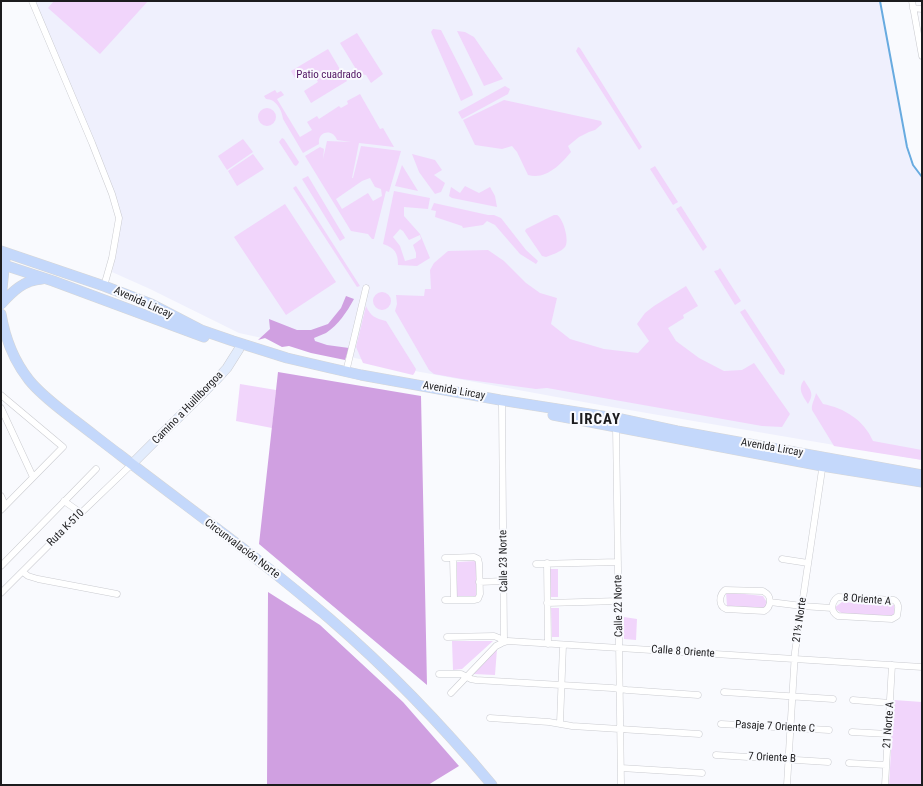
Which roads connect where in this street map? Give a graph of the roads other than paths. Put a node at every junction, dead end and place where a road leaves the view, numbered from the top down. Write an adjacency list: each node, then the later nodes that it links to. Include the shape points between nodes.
1 (32, 1): 10 (street, via 92,143 119,218)
2 (912, 1): 3 (street)
3 (913, 8): 4 (street); 5 (street)
4 (922, 8)
5 (920, 37): 6 (street)
6 (922, 56)
7 (3, 251): 8 (main road); 10 (main road, Avenida Lircay)
8 (3, 264): 9 (main road, Avenida Lircay); 12 (main road)
9 (53, 281): 13 (main road, via 38,279 28,282); 15 (main road, Avenida Lircay)
10 (104, 286): 16 (main road, Avenida Lircay, via 151,304 201,330 287,358)
11 (366, 288): 16 (street)
12 (1, 299)
13 (1, 304)
14 (1, 314): 22 (main road, Circunvalación Norte, via 12,351 31,382 50,401)
15 (240, 349): 18 (main road, Avenida Lircay, via 332,374); 22 (street, Camino a Huilliborgoa, via 218,378)
16 (346, 372): 20 (main road, Avenida Lircay)
17 (1, 395): 25 (street, via 63,447)
18 (502, 405): 20 (main road, Avenida Lircay); 41 (street, Calle 23 Norte)
19 (1, 408): 25 (street)
20 (619, 423): 21 (main road, Avenida Lircay); 34 (street, Calle 22 Norte)
21 (823, 461): 24 (main road, Avenida Lircay); 26 (main road, Avenida Lircay); 35 (street, 21½ Norte)
22 (132, 464): 30 (street, Ruta K-510); 86 (main road, Circunvalación Norte, via 284,581 352,638 429,714)
23 (96, 468): 28 (street)
24 (922, 475)
25 (33, 478): 29 (street)
26 (922, 482)
27 (1, 496): 29 (street)
28 (64, 501): 30 (street); 38 (street)
29 (3, 508)
30 (81, 514): 39 (street, Ruta K-510)
31 (445, 558): 32 (street)
32 (453, 558): 40 (street, via 478,559); 45 (street)
33 (782, 559): 35 (street)
34 (618, 562): 37 (street); 46 (street, Calle 22 Norte)
35 (808, 563): 49 (street, 21½ Norte)
36 (536, 564): 37 (street)
37 (547, 564): 47 (street)
38 (1, 566)
39 (23, 572): 42 (street, Ruta K-510); 43 (street, via 38,579)
40 (479, 582): 41 (street); 45 (street, via 478,598)
41 (504, 582): 52 (street, Calle 23 Norte)
42 (1, 593)
43 (117, 594)
44 (445, 600): 45 (street)
45 (454, 600)
46 (619, 601): 47 (street); 55 (street, Calle 22 Norte)
47 (547, 602): 53 (street)
48 (770, 602): 48 (street, via 764,611 726,609 722,608 721,595 725,590 763,591 770,597); 49 (street, 8 Oriente A)
49 (802, 606): 50 (street, 8 Oriente A); 56 (street, 21½ Norte)
50 (832, 608): 50 (street, 8 Oriente A, via 838,616 892,619 897,616 899,607 894,600 838,597)
51 (446, 638): 52 (street, Calle 8 Oriente, via 494,636)
52 (504, 642): 53 (street, Calle 8 Oriente); 60 (street, via 496,646)
53 (548, 644): 54 (street, Calle 8 Oriente)
54 (563, 645): 55 (street, Calle 8 Oriente); 61 (street)
55 (620, 648): 56 (street, Calle 8 Oriente); 62 (street, Calle 22 Norte)
56 (795, 659): 57 (street, Calle 8 Oriente); 66 (street, 21½ Norte)
57 (892, 665): 58 (street, Calle 8 Oriente); 69 (street, 21 Norte A)
58 (922, 667)
59 (439, 674): 60 (street)
60 (467, 676): 61 (street, via 476,680); 64 (street)
61 (561, 685): 62 (street); 71 (street)
62 (620, 689): 65 (street); 74 (street, Calle 22 Norte)
63 (724, 692): 66 (street)
64 (451, 693)
65 (698, 695)
66 (792, 697): 67 (street); 73 (street, 21½ Norte)
67 (833, 699)
68 (853, 700): 69 (street)
69 (890, 703): 78 (street, 21 Norte A)
70 (490, 718): 71 (street)
71 (560, 723): 74 (street)
72 (721, 724): 73 (street, Pasaje 7 Oriente C)
73 (790, 728): 75 (street, Pasaje 7 Oriente C); 80 (street, 21½ Norte)
74 (621, 729): 77 (street); 84 (street, Calle 22 Norte)
75 (829, 730)
76 (852, 732): 78 (street)
77 (699, 734)
78 (888, 734): 83 (street, 21 Norte A)
79 (716, 755): 80 (street, 7 Oriente B)
80 (788, 759): 81 (street, 7 Oriente B); 88 (street, 21½ Norte)
81 (828, 762)
82 (849, 763): 83 (street)
83 (886, 765): 89 (street, 21 Norte A)
84 (621, 768): 85 (street); 87 (street, Calle 22 Norte)
85 (702, 773)
86 (492, 785)
87 (622, 785)
88 (787, 785)
89 (885, 785)

